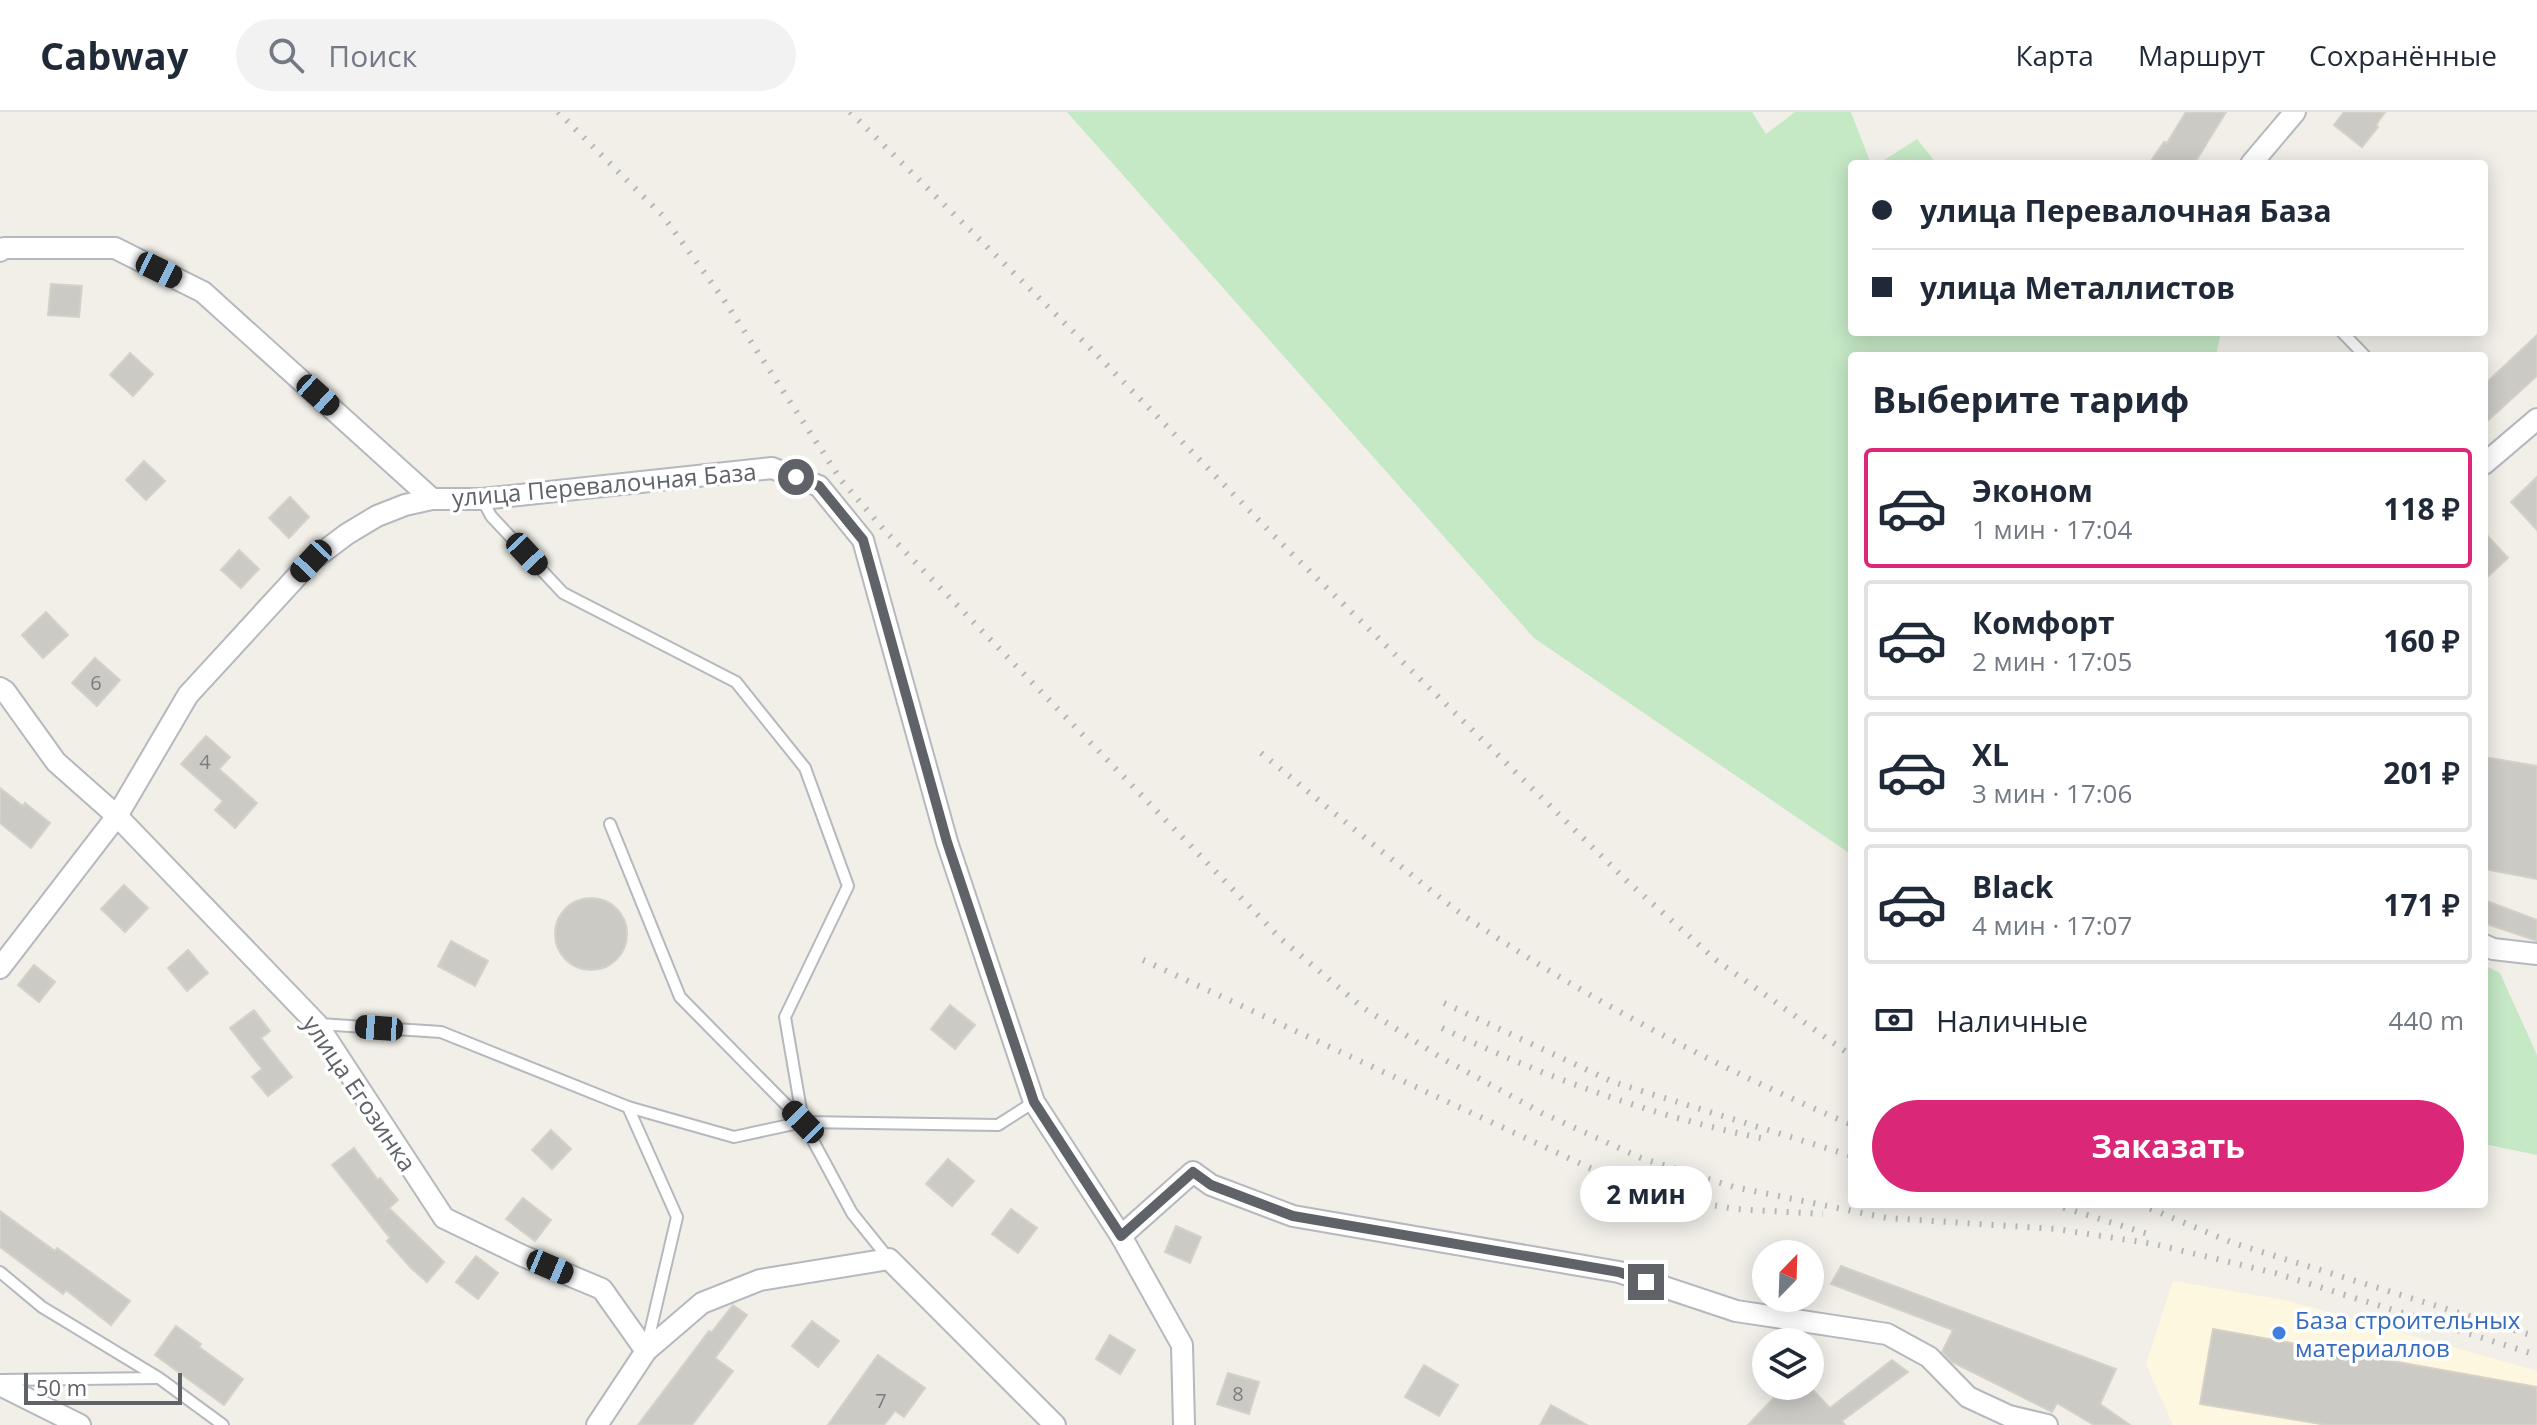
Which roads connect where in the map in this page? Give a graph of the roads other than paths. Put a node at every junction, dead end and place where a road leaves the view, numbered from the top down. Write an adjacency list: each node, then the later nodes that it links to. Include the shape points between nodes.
1 (2295, 112): 2 (street)
2 (2254, 160)
3 (0, 251): 8 (street, via 115,248 203,292)
4 (2346, 336): 5 (lane)
5 (2361, 352)
6 (2537, 419): 7 (street)
7 (2488, 461)
8 (432, 499): 9 (street, улица Перевалочная База); 11 (street, улица Перевалочная База, via 377,516 311,561 188,695)
9 (482, 499): 17 (street, улица Перевалочная База, via 772,468 819,486 863,540 947,842); 19 (lane, via 491,516 563,593 736,682 805,768 848,886 785,1017)
10 (0, 688): 11 (street, улица Егозинка, via 56,762)
11 (117, 816): 15 (street, улица Перевалочная База); 16 (street, улица Егозинка)
12 (610, 824): 19 (lane, via 680,997)
13 (2488, 947): 14 (street)
14 (2537, 954)
15 (0, 968)
16 (317, 1024): 18 (lane, via 441,1032); 23 (street, улица Егозинка, via 444,1218 602,1289)
17 (1034, 1102): 19 (lane, via 998,1125); 20 (street, улица Перевалочная База)
18 (628, 1107): 19 (lane, via 734,1137); 23 (lane, via 677,1217)
19 (803, 1122): 21 (lane, via 852,1213)
20 (1121, 1236): 30 (street, улица Перевалочная База, via 1182,1345); 31 (street, via 1193,1172 1211,1185 1293,1216 1619,1272 1736,1311 1887,1334 1929,1357 1968,1397 2009,1416)
21 (889, 1259): 23 (street, via 760,1280 702,1303); 29 (street)
22 (0, 1272): 24 (lane, via 42,1307)
23 (646, 1351): 28 (street)
24 (159, 1378): 25 (lane); 27 (lane)
25 (0, 1383): 26 (street)
26 (80, 1425)
27 (223, 1425)
28 (597, 1425)
29 (1055, 1425)
30 (1184, 1425)
31 (2047, 1425)

